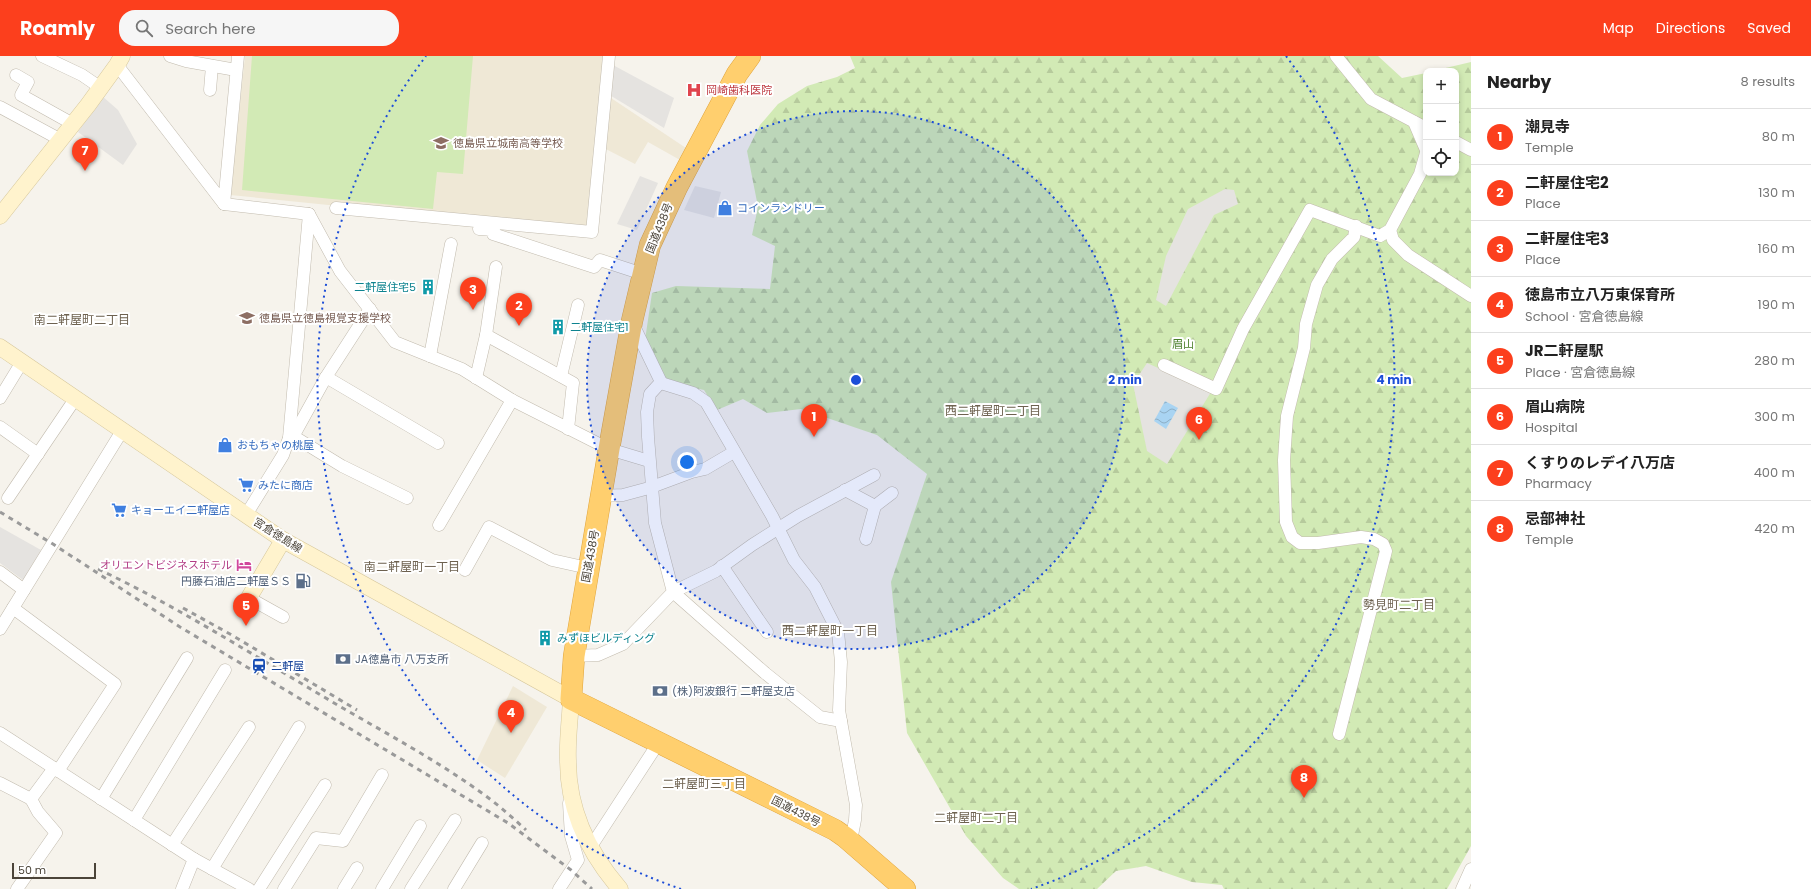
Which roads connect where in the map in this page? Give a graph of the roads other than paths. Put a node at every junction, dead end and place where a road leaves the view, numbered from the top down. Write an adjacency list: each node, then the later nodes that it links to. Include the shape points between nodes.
1 (42, 56): 11 (street, via 82,75)
2 (170, 56): 8 (street)
3 (238, 56): 9 (street)
4 (750, 56): 32 (highway, 国道438号, via 737,74 677,187 650,245)
5 (1336, 56): 15 (street, via 1371,99)
6 (612, 57): 27 (street, via 592,232)
7 (120, 61): 11 (main road); 23 (street)
8 (212, 66): 9 (street); 12 (street)
9 (236, 70): 23 (street)
10 (16, 75): 13 (street, via 28,82)
11 (100, 88): 16 (main road)
12 (210, 90)
13 (21, 95): 14 (street); 16 (street)
14 (5, 110): 18 (street)
15 (1414, 122): 17 (street); 19 (street)
16 (73, 124): 18 (main road)
17 (1423, 126)
18 (61, 140): 26 (main road)
19 (1423, 144)
20 (1459, 144): 21 (street)
21 (1471, 150)
22 (1423, 163): 29 (street, via 1420,174)
23 (224, 204): 25 (street)
24 (336, 208): 27 (street)
25 (309, 214): 35 (street, via 340,271); 52 (street)
26 (0, 216)
27 (471, 221): 32 (street, via 470,228 494,230 493,234 594,267 600,260)
28 (1356, 226): 29 (street, via 1380,236); 41 (street, via 1310,210 1243,329 1216,389); 89 (street, via 1354,237 1332,259 1317,285 1306,324 1304,348 1287,416 1284,460 1286,522 1292,537 1300,543 1361,537 1374,539 1382,544 1386,551)
29 (1390, 230): 33 (street, via 1393,240 1408,255)
30 (451, 244): 39 (street)
31 (496, 267): 37 (street)
32 (643, 274): 36 (highway, 国道438号)
33 (1471, 296)
34 (578, 305): 42 (street)
35 (370, 310): 39 (street, via 395,342); 43 (street)
36 (632, 321): 45 (street); 54 (highway, 国道438号)
37 (486, 335): 42 (street); 44 (street)
38 (0, 347): 40 (main road, 宮倉徳島線)
39 (430, 356): 44 (street, via 462,369)
40 (22, 362): 46 (street); 47 (main road, 宮倉徳島線)
41 (1164, 365)
42 (561, 376): 50 (street, via 573,383)
43 (326, 378): 52 (street); 53 (street)
44 (476, 378): 48 (street)
45 (661, 382): 55 (street, via 693,393 706,402); 57 (street, via 650,394 647,412)
46 (0, 398)
47 (75, 398): 51 (main road, 宮倉徳島線); 56 (street)
48 (512, 400): 50 (street); 67 (street)
49 (0, 427): 56 (street)
50 (568, 429): 54 (street)
51 (122, 431): 66 (main road, 宮倉徳島線); 75 (street)
52 (291, 437): 64 (street); 66 (street)
53 (438, 443)
54 (608, 449): 57 (street); 62 (highway, 国道438号)
55 (734, 452): 59 (street, via 706,469); 68 (street)
56 (38, 454): 63 (street)
57 (649, 460): 59 (street)
58 (874, 475): 60 (street)
59 (652, 487): 62 (street, via 623,495); 76 (street, via 655,523)
60 (844, 490): 65 (street); 68 (street)
61 (892, 493): 65 (street)
62 (600, 496): 72 (highway, 国道438号)
63 (8, 498)
64 (407, 498)
65 (876, 506): 70 (street)
66 (246, 515): 69 (main road, 宮倉徳島線)
67 (439, 525)
68 (779, 529): 71 (street); 86 (street, via 794,560 815,587 838,632)
69 (283, 540): 77 (main road); 85 (main road, 宮倉徳島線)
70 (866, 540)
71 (722, 566): 76 (street); 81 (street)
72 (588, 568): 73 (street, via 552,560 489,527); 82 (highway, 国道438号)
73 (465, 570)
74 (0, 572): 75 (street)
75 (24, 590): 78 (street)
76 (673, 592): 82 (street, via 624,644 598,655); 86 (street, via 765,673 820,717)
77 (246, 602): 79 (street)
78 (13, 608): 80 (street); 92 (street, via 115,684)
79 (283, 617)
80 (0, 628)
81 (767, 632)
82 (574, 656): 85 (highway, 国道438号)
83 (187, 658): 97 (street)
84 (225, 670): 99 (street)
85 (571, 699): 91 (highway, 国道438号); 96 (main road, via 568,763)
86 (841, 721): 102 (street, via 856,806)
87 (249, 727): 104 (street)
88 (299, 727): 108 (street)
89 (1339, 734)
90 (1, 735): 92 (street)
91 (659, 742): 102 (highway, 国道438号, via 835,830); 105 (street)
92 (56, 770): 97 (street); 98 (street)
93 (382, 774): 115 (street, via 343,841 316,838)
94 (0, 783): 98 (street)
95 (326, 785): 114 (street)
96 (570, 786): 105 (main road, via 576,814); 120 (street, via 571,836 578,860)
97 (101, 798): 99 (street)
98 (31, 799): 111 (street, via 38,812 56,833)
99 (134, 820): 104 (street)
100 (455, 820): 118 (street)
101 (420, 826): 117 (street)
102 (851, 841): 122 (highway, 国道438号)
103 (482, 843): 119 (street)
104 (172, 845): 106 (street)
105 (590, 848): 121 (main road, via 602,868)
106 (194, 859): 108 (street); 112 (street)
107 (357, 868): 116 (street)
108 (212, 869): 110 (street)
109 (1471, 869): 123 (street)
110 (238, 886): 113 (street)
111 (17, 889)
112 (182, 889)
113 (249, 889)
114 (259, 889)
115 (284, 889)
116 (344, 889)
117 (382, 889)
118 (411, 889)
119 (454, 889)
120 (559, 889)
121 (620, 889)
122 (905, 889)
123 (1462, 889)

